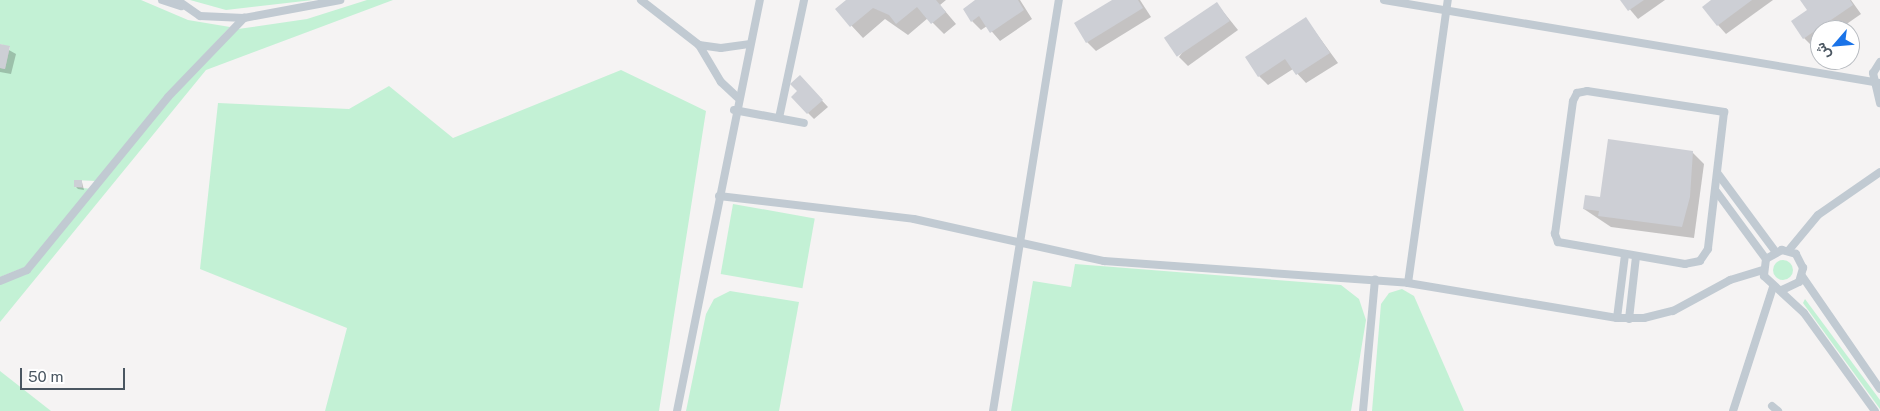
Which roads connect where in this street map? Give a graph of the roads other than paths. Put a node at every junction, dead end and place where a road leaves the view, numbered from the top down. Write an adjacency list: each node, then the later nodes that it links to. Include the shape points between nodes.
1 (162, 0): 9 (lane)
2 (340, 0): 11 (lane)
3 (641, 0): 13 (lane)
4 (760, 0): 12 (lane)
5 (804, 0): 19 (lane)
6 (1059, 0): 25 (lane)
7 (1384, 0): 10 (lane)
8 (1448, 0): 10 (lane)
9 (179, 3): 11 (lane, via 200,16)
10 (1447, 10): 15 (lane); 35 (lane)
11 (244, 18): 34 (lane, via 168,97 27,270)
12 (748, 44): 13 (lane, via 721,48); 16 (lane)
13 (699, 45): 16 (lane, via 721,82)
14 (1880, 62): 15 (lane)
15 (1877, 82): 17 (lane)
16 (737, 98): 18 (lane)
17 (1880, 103)
18 (734, 110): 19 (lane); 24 (lane)
19 (779, 118): 20 (lane)
20 (804, 123)
21 (1880, 172): 26 (lane, via 1818,216)
22 (1718, 174): 23 (lane); 27 (lane); 28 (lane, via 1726,119 1721,109 1577,93 1572,101 1556,238 1565,246)
23 (1716, 191): 29 (lane, via 1708,249 1700,262 1690,264); 30 (lane)
24 (720, 196): 25 (lane, via 886,215); 41 (lane)
25 (1020, 241): 33 (lane, via 1104,261); 42 (lane)
26 (1789, 250): 27 (lane); 32 (lane, via 1801,261)
27 (1775, 251): 30 (lane)
28 (1625, 255): 29 (lane); 38 (lane)
29 (1636, 257): 39 (lane)
30 (1766, 259): 31 (lane)
31 (1763, 270): 36 (lane); 39 (lane, via 1730,280 1673,311)
32 (1802, 276): 37 (lane, via 1794,286); 40 (lane)
33 (1375, 280): 35 (lane); 43 (lane)
34 (0, 281)
35 (1408, 283): 38 (lane)
36 (1773, 287): 37 (lane); 44 (lane)
37 (1782, 290): 45 (lane)
38 (1617, 318): 39 (lane)
39 (1629, 319)
40 (1880, 389)
41 (677, 411)
42 (993, 411)
43 (1363, 411)
44 (1733, 411)
45 (1874, 411)

